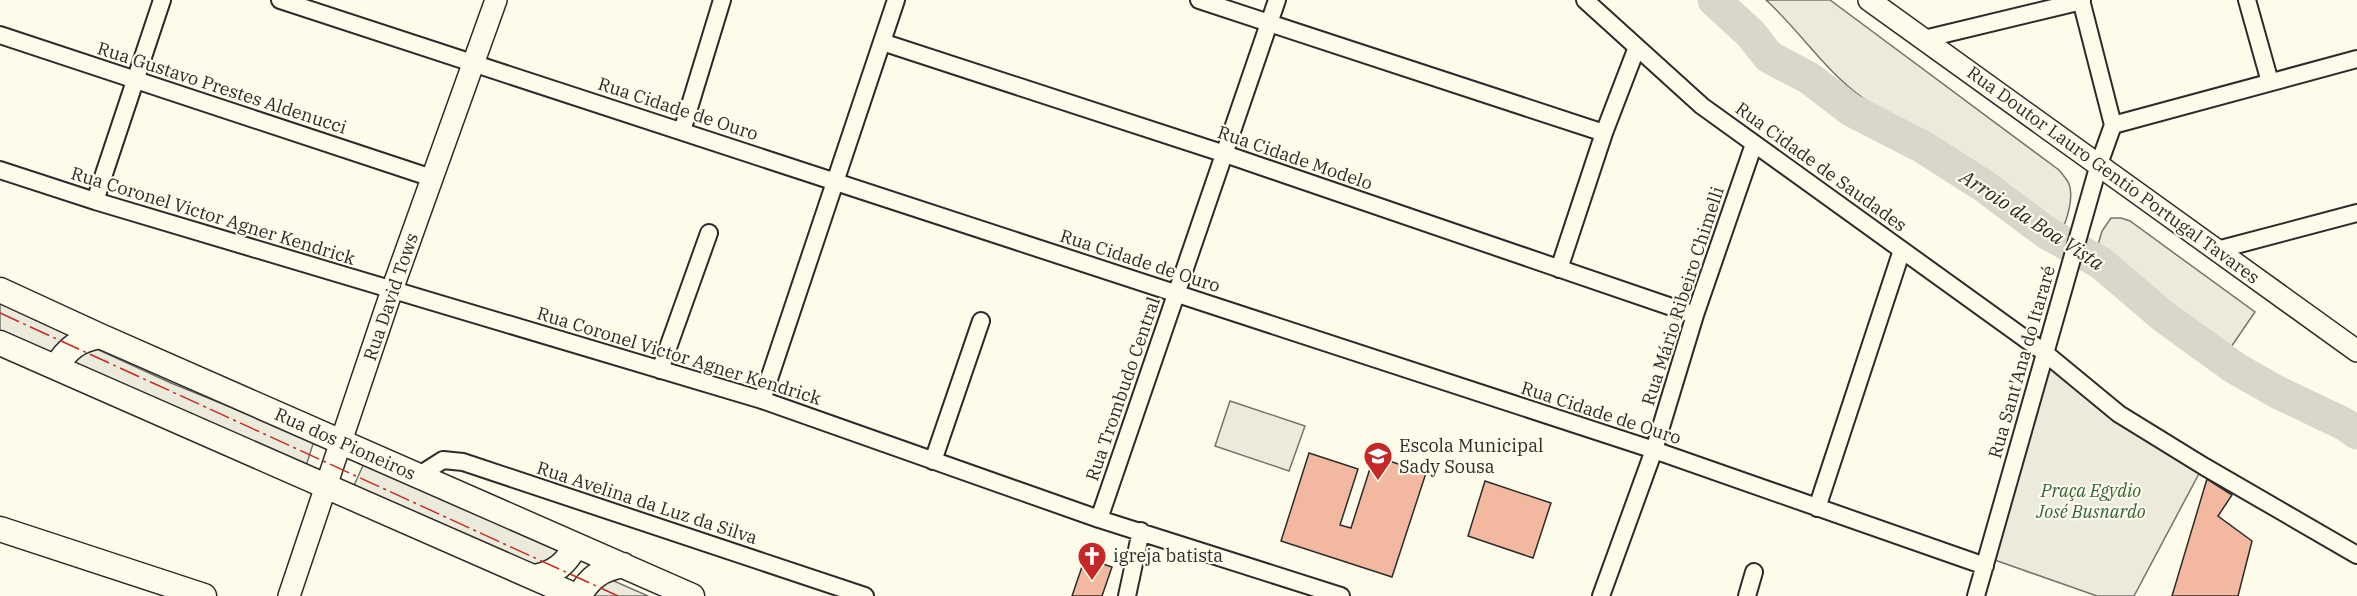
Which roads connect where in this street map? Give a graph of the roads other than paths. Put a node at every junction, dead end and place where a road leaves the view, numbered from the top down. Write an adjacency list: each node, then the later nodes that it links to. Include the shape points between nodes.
1 (162, 0): 19 (street)
2 (280, 0): 18 (street, Rua Cidade de Ouro)
3 (496, 0): 18 (street, Rua David Tows)
4 (722, 0): 22 (street)
5 (896, 0): 15 (street)
6 (1200, 0): 12 (street)
7 (1277, 0): 12 (street, Rua Trombudo Central)
8 (1585, 0): 16 (street, Rua Cidade de Saudades)
9 (1869, 0): 14 (street, Rua Doutor Lauro Gentio Portugal Tavares)
10 (2247, 0): 20 (street)
11 (2082, 1): 14 (street); 21 (street)
12 (1270, 23): 23 (street); 25 (street, Rua Trombudo Central)
13 (0, 34): 19 (street, Rua Gustavo Prestes Aldenucci)
14 (1924, 39): 26 (street, Rua Doutor Lauro Gentio Portugal Tavares)
15 (882, 42): 25 (street, Rua Cidade Modelo); 29 (street)
16 (1636, 47): 23 (street); 24 (street, Rua Cidade de Saudades, via 1702,106)
17 (2357, 59): 20 (street)
18 (474, 62): 22 (street, Rua Cidade de Ouro); 28 (street, Rua David Tows)
19 (136, 80): 28 (street, Rua Gustavo Prestes Aldenucci); 30 (street)
20 (2270, 82): 21 (street)
21 (2113, 125): 26 (street, Rua Sant'Ana do Itararé)
22 (682, 131): 29 (street, Rua Cidade de Ouro)
23 (1604, 134): 35 (street)
24 (1754, 144): 33 (street, Rua Cidade de Saudades); 39 (street, Rua Mário Ribeiro Chimelli)
25 (1224, 154): 35 (street, Rua Cidade Modelo); 38 (street, Rua Trombudo Central)
26 (2098, 164): 34 (street, Rua Doutor Lauro Gentio Portugal Tavares); 44 (street, Rua Sant'Ana do Itararé)
27 (0, 170): 30 (street, Rua Coronel Victor Agner Kendrick)
28 (432, 178): 37 (street, Rua David Tows)
29 (834, 181): 38 (street, Rua Cidade de Ouro); 47 (street)
30 (95, 201): 37 (street, Rua Coronel Victor Agner Kendrick)
31 (2357, 213): 34 (street)
32 (709, 233): 46 (street)
33 (1902, 250): 44 (street, Rua Cidade de Saudades); 53 (street)
34 (2217, 250): 43 (street, Rua Doutor Lauro Gentio Portugal Tavares)
35 (1559, 269): 39 (street, Rua Cidade Modelo)
36 (0, 290): 41 (main road, Rua dos Pioneiros)
37 (392, 290): 46 (street, Rua Coronel Victor Agner Kendrick); 48 (street, Rua David Tows)
38 (1177, 293): 49 (street, Rua Cidade de Ouro); 54 (street, Rua Trombudo Central)
39 (1695, 315): 49 (street, Rua Mário Ribeiro Chimelli)
40 (981, 321): 50 (street)
41 (99, 336): 45 (main road, via 74,345); 48 (main road, Rua dos Pioneiros)
42 (0, 343): 45 (main road)
43 (2357, 351)
44 (2045, 353): 58 (street, Rua Cidade de Saudades, via 2119,414); 60 (street, Rua Sant'Ana do Itararé)
45 (56, 367): 52 (main road)
46 (660, 370): 47 (street, Rua Coronel Victor Agner Kendrick)
47 (762, 400): 50 (street, Rua Coronel Victor Agner Kendrick)
48 (341, 442): 51 (main road, Rua dos Pioneiros); 52 (street, Rua David Tows)
49 (1654, 450): 53 (street, Rua Cidade de Ouro); 70 (street, Rua Mário Ribeiro Chimelli)
50 (933, 460): 54 (street, Rua Coronel Victor Agner Kendrick)
51 (418, 476): 57 (main road, Rua dos Pioneiros); 67 (street, Rua Avelina da Luz da Silva, via 443,460 463,462)
52 (326, 487): 62 (main road); 64 (street, Rua David Tows)
53 (1817, 508): 60 (street, Rua Cidade de Ouro)
54 (1099, 519): 56 (street, Rua Coronel Victor Agner Kendrick)
55 (0, 529): 63 (main road)
56 (1141, 531): 68 (street); 69 (street, Rua Coronel Victor Agner Kendrick)
57 (576, 545): 59 (main road, Rua dos Pioneiros); 62 (main road, via 560,567)
58 (2357, 555)
59 (623, 565): 65 (main road, via 596,574); 66 (main road, Rua dos Pioneiros)
60 (1985, 566): 72 (street, Rua Sant'Ana do Itararé)
61 (1754, 572): 71 (street)
62 (534, 577): 65 (main road)
63 (204, 596)
64 (289, 596)
65 (578, 596)
66 (692, 596)
67 (865, 596)
68 (1127, 596)
69 (1341, 596)
70 (1601, 596)
71 (1747, 596)
72 (1976, 596)

